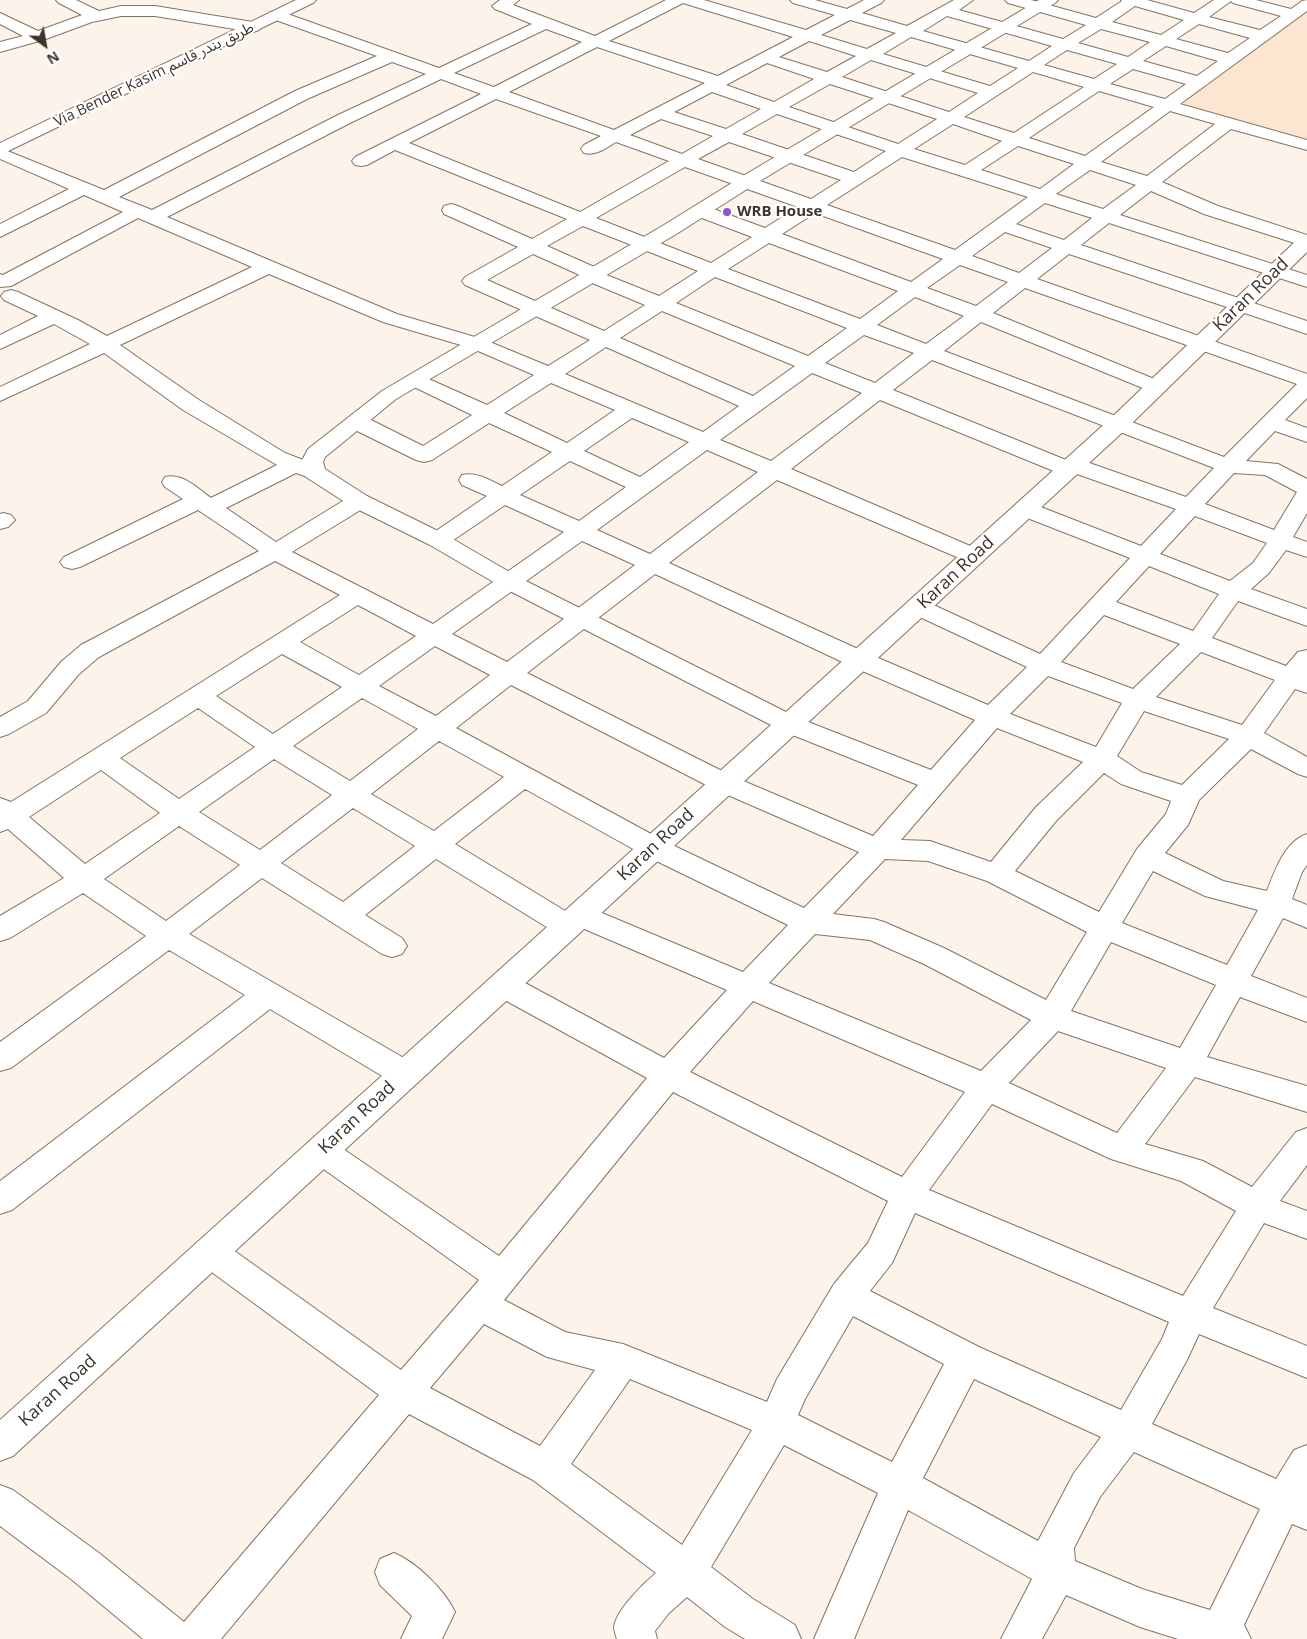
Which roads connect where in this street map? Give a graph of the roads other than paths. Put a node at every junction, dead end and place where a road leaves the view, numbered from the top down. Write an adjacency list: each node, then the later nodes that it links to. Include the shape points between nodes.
1 (308, 0): 17 (street, Via Bender Kasim طريق بندر قاسم)
2 (512, 0): 21 (street, via 500,6)
3 (678, 0): 30 (street)
4 (688, 0): 26 (street)
5 (798, 0): 18 (street)
6 (876, 0): 18 (street)
7 (964, 0): 16 (street)
8 (1013, 0): 13 (street)
9 (1133, 0): 20 (street); 22 (street)
10 (1224, 0): 20 (street)
11 (1238, 0): 15 (street)
12 (71, 3): 14 (street)
13 (1045, 3): 22 (street); 24 (street)
14 (96, 8): 23 (street, via 155,11); 28 (street)
15 (1300, 9): 27 (street)
16 (945, 11): 24 (street); 25 (street)
17 (276, 15): 23 (street, Via Bender Kasim طريق بندر قاسم); 35 (street)
18 (849, 15): 25 (street); 26 (street)
19 (0, 18): 28 (street)
20 (1197, 18): 27 (street); 29 (street)
21 (546, 23): 30 (street); 41 (street)
22 (1099, 23): 29 (street); 31 (street)
23 (253, 27): 62 (street, Via Bender Kasim طريق بندر قاسم)
24 (1004, 28): 31 (street); 33 (street)
25 (910, 32): 33 (street); 34 (street)
26 (808, 36): 34 (street); 36 (street)
27 (1263, 36): 37 (street)
28 (37, 37): 32 (street)
29 (1163, 40): 37 (street); 38 (street)
30 (596, 42): 44 (street); 47 (street)
31 (1065, 45): 38 (street); 39 (street)
32 (0, 47)
33 (968, 49): 39 (street); 40 (street)
34 (870, 55): 40 (street); 42 (street)
35 (391, 56): 41 (street); 73 (street, via 301,95)
36 (766, 58): 42 (street); 44 (street)
37 (1231, 59): 43 (street)
38 (1130, 63): 43 (street); 45 (street)
39 (1031, 67): 45 (street); 46 (street)
40 (929, 72): 46 (street); 48 (street)
41 (441, 74): 47 (street); 77 (street)
42 (830, 78): 48 (street); 50 (street)
43 (1199, 82): 49 (street)
44 (716, 84): 50 (street); 51 (street)
45 (1096, 85): 49 (street); 57 (street)
46 (993, 92): 52 (street)
47 (495, 93): 55 (street); 58 (street)
48 (888, 97): 52 (street); 54 (street)
49 (1167, 106): 53 (street); 66 (street)
50 (776, 108): 54 (street); 56 (street)
51 (661, 112): 55 (street); 56 (street)
52 (952, 118): 57 (street); 61 (street)
53 (1228, 123): 59 (street); 70 (street)
54 (834, 129): 61 (street); 63 (street)
55 (616, 136): 60 (street); 65 (street)
56 (729, 136): 63 (street); 65 (street)
57 (1016, 139): 66 (street); 67 (street)
58 (395, 144): 64 (street); 79 (street)
59 (1307, 145)
60 (590, 149)
61 (901, 150): 67 (street); 68 (street)
62 (0, 152): 71 (street)
63 (789, 156): 68 (street); 69 (street)
64 (361, 161)
65 (685, 161): 69 (street); 79 (street)
66 (1088, 163): 70 (street); 72 (street)
67 (967, 172): 72 (street)
68 (856, 179): 74 (street)
69 (746, 182): 74 (street); 76 (street)
70 (1149, 184): 78 (street); 83 (street, via 1212,210)
71 (84, 188): 73 (street); 81 (street)
72 (1042, 196): 78 (street); 80 (street)
73 (105, 197): 77 (street)
74 (814, 206): 82 (street); 87 (street)
75 (451, 210): 85 (street)
76 (701, 211): 82 (street); 84 (street)
77 (146, 214): 88 (street); 94 (street, via 4,282)
78 (1106, 216): 86 (street); 90 (street)
79 (582, 219): 84 (street); 85 (street)
80 (1002, 226): 86 (street); 87 (street)
81 (0, 232)
82 (768, 236): 89 (street); 95 (street)
83 (1307, 241): 90 (street, Karan Road)
84 (645, 244): 89 (street); 91 (street)
85 (533, 247): 91 (street); 98 (street, via 472,281)
86 (1066, 248): 92 (street); 97 (street)
87 (957, 258): 92 (street); 95 (street)
88 (268, 266): 105 (street, via 390,318); 107 (street)
89 (714, 270): 96 (street); 101 (street)
90 (1276, 271): 93 (street); 97 (street, Karan Road)
91 (593, 275): 96 (street); 98 (street)
92 (1022, 281): 99 (street); 106 (street)
93 (1307, 281)
94 (6, 288): 100 (street)
95 (913, 290): 99 (street); 101 (street)
96 (662, 304): 103 (street); 109 (street)
97 (1239, 307): 102 (street); 106 (street, Karan Road)
98 (536, 309): 103 (street); 105 (street)
99 (978, 314): 108 (street); 113 (street)
100 (54, 316): 104 (street); 107 (street)
101 (862, 327): 108 (street); 109 (street)
102 (1307, 328)
103 (607, 340): 110 (street); 117 (street)
104 (0, 343)
105 (478, 344): 110 (street); 111 (street)
106 (1200, 344): 112 (street); 113 (street, Karan Road)
107 (106, 345): 116 (street); 128 (street, via 191,405 276,458)
108 (928, 352): 115 (street); 122 (street)
109 (810, 364): 115 (street); 117 (street)
110 (551, 375): 118 (street); 119 (street)
111 (415, 380): 119 (street); 120 (street, via 389,395)
112 (1307, 380)
113 (1157, 386): 122 (street, Karan Road)
114 (1307, 386): 121 (street)
115 (877, 392): 127 (street); 129 (street)
116 (0, 395)
117 (755, 404): 124 (street)
118 (631, 409): 124 (street); 125 (street)
119 (489, 414): 120 (street, via 424,456); 125 (street)
120 (357, 422): 128 (street, via 316,454)
121 (1272, 423): 123 (street); 126 (street)
122 (1118, 424): 126 (street); 127 (street, Karan Road)
123 (1307, 435)
124 (704, 441): 129 (street); 132 (street)
125 (568, 452): 132 (street); 135 (street)
126 (1228, 466): 133 (street, via 1270,470); 138 (street)
127 (1071, 467): 138 (street); 139 (street, Karan Road)
128 (304, 468): 136 (street); 137 (street)
129 (774, 471): 146 (street); 148 (street)
130 (470, 480): 135 (street)
131 (173, 482): 137 (street)
132 (642, 486): 140 (street)
133 (1307, 488)
134 (1307, 493): 142 (street)
135 (504, 496): 140 (street); 141 (street)
136 (359, 501): 141 (street); 144 (street)
137 (203, 504): 144 (street); 147 (street)
138 (1192, 507): 142 (street); 145 (street)
139 (1025, 509): 145 (street); 146 (street, Karan Road)
140 (580, 531): 148 (street); 149 (street)
141 (438, 540): 149 (street)
142 (1279, 540): 143 (street); 150 (street, via 1261,568)
143 (1307, 550)
144 (275, 552): 151 (street); 168 (street, via 90,651 70,668 37,707)
145 (1146, 555): 150 (street); 152 (street)
146 (974, 556): 153 (street, Karan Road)
147 (72, 562)
148 (652, 564): 154 (street); 159 (street)
149 (510, 582): 154 (street); 156 (street)
150 (1233, 591): 155 (street); 157 (street)
151 (357, 595): 156 (street); 158 (street)
152 (1099, 604): 157 (street); 160 (street)
153 (918, 607): 159 (street, Karan Road); 160 (street)
154 (582, 618): 162 (street); 167 (street)
155 (1307, 618)
156 (434, 635): 162 (street); 163 (street)
157 (1198, 641): 161 (street); 165 (street)
158 (282, 643): 163 (street); 164 (street)
159 (860, 660): 166 (street); 167 (street, Karan Road)
160 (1044, 665): 165 (street); 166 (street)
161 (1302, 673): 170 (street)
162 (509, 674): 169 (street); 176 (street)
163 (360, 686): 169 (street); 171 (street)
164 (198, 696): 171 (street); 172 (street)
165 (1138, 698): 170 (street); 173 (street)
166 (992, 717): 173 (street); 177 (street)
167 (789, 724): 176 (street, Karan Road); 177 (street)
168 (0, 728)
169 (437, 729): 175 (street); 178 (street)
170 (1248, 736): 174 (street); 179 (street)
171 (274, 747): 178 (street); 180 (street)
172 (102, 758): 180 (street); 181 (street)
173 (1102, 759): 179 (street, via 1131,778); 188 (street, via 1046,814)
174 (1307, 768)
175 (524, 776): 183 (street); 184 (street)
176 (724, 782): 184 (street, Karan Road); 185 (street)
177 (934, 782): 185 (street)
178 (352, 794): 183 (street); 187 (street)
179 (1187, 796): 186 (street, via 1178,818)
180 (179, 813): 187 (street); 189 (street)
181 (4, 815): 189 (street)
182 (1307, 844): 190 (street, via 1289,870)
183 (435, 845): 191 (street); 193 (street)
184 (654, 848): 193 (street, Karan Road); 194 (street)
185 (878, 849): 188 (street, via 930,851); 194 (street)
186 (1147, 856): 190 (street, via 1214,889); 195 (street)
187 (260, 865): 191 (street); 197 (street)
188 (997, 874): 195 (street)
189 (84, 880): 196 (street); 197 (street)
190 (1276, 904): 192 (street); 199 (street)
191 (343, 917): 198 (street)
192 (1307, 917)
193 (574, 920): 200 (street, Karan Road); 201 (street)
194 (807, 922): 201 (street); 204 (street, via 874,930 934,956)
195 (1104, 927): 199 (street); 204 (street)
196 (0, 930)
197 (168, 935): 202 (street); 205 (street)
198 (392, 946)
199 (1233, 980): 203 (street); 206 (street)
200 (503, 985): 207 (street, Karan Road); 208 (street)
201 (747, 987): 208 (street); 209 (street)
202 (268, 994): 207 (street); 215 (street)
203 (1307, 1010)
204 (1052, 1017): 206 (street); 209 (street)
205 (0, 1059)
206 (1188, 1063): 210 (street); 212 (street)
207 (406, 1074): 213 (street, Karan Road)
208 (668, 1075): 214 (street); 219 (street)
209 (986, 1087): 212 (street); 214 (street)
210 (1307, 1099)
211 (1307, 1141): 216 (street)
212 (1122, 1150): 216 (street, via 1191,1171)
213 (322, 1151): 218 (street, Karan Road); 219 (street)
214 (907, 1195): 220 (street, via 880,1253); 222 (street)
215 (0, 1200)
216 (1258, 1206): 217 (street); 222 (street)
217 (1307, 1225)
218 (210, 1252): 226 (street); 229 (street, Karan Road)
219 (502, 1277): 221 (street)
220 (846, 1295): 223 (street); 227 (street, via 790,1391)
221 (479, 1304): 224 (street, via 559,1346); 226 (street)
222 (1190, 1315): 225 (street); 228 (street, via 1175,1349)
223 (966, 1358): 228 (street); 232 (street)
224 (623, 1360): 227 (street); 231 (street)
225 (1307, 1362)
226 (405, 1393): 231 (street); 240 (street)
227 (777, 1423): 232 (street); 236 (street)
228 (1129, 1430): 234 (street); 237 (street, via 1087,1485 1055,1546)
229 (0, 1444)
230 (1307, 1462): 234 (street)
231 (546, 1468): 236 (street)
232 (900, 1485): 237 (street); 244 (street)
233 (0, 1503): 239 (street, via 85,1566)
234 (1295, 1507): 238 (street)
235 (394, 1572): 241 (street, via 435,1612)
236 (687, 1572): 242 (street, via 655,1599 634,1628); 243 (street, via 739,1613)
237 (1057, 1572): 238 (street, via 1140,1608); 245 (street)
238 (1222, 1637)
239 (174, 1639)
240 (195, 1639)
241 (420, 1639)
242 (637, 1639)
243 (781, 1639)
244 (834, 1639)
245 (1021, 1639)

